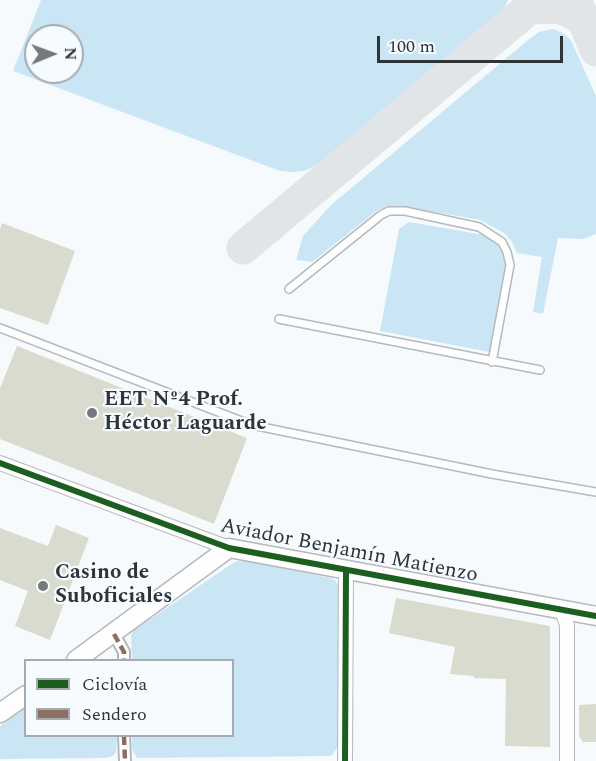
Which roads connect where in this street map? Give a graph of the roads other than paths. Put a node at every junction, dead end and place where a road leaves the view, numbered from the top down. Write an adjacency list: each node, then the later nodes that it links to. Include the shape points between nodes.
1 (289, 289): 4 (lane, via 388,211 480,227 502,242 510,265)
2 (279, 319): 4 (lane)
3 (0, 328): 7 (lane, via 260,428)
4 (492, 362): 5 (lane)
5 (540, 370)
6 (0, 463): 8 (street, Aviador Benjamín Matienzo)
7 (596, 492)
8 (229, 548): 9 (street, Aviador Benjamín Matienzo); 12 (street)
9 (346, 570): 10 (street, Aviador Benjamín Matienzo); 19 (street)
10 (562, 610): 11 (street, Aviador Benjamín Matienzo); 20 (street, via 567,625)
11 (596, 616)
12 (114, 634): 13 (street); 14 (street)
13 (77, 659)
14 (124, 659)
15 (24, 696): 16 (street)
16 (2, 708)
17 (124, 737): 18 (street)
18 (124, 761)
19 (345, 761)
20 (567, 761)

